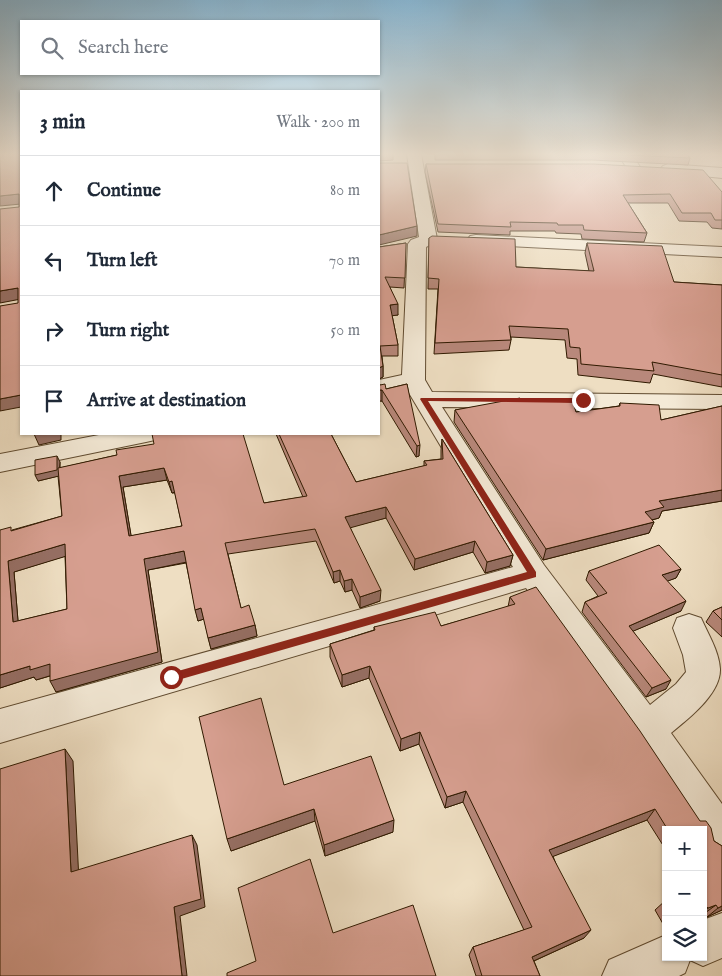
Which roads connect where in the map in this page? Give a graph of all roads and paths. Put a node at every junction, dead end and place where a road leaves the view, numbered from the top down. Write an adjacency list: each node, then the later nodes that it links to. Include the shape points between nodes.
1 (422, 200): 2 (street)
2 (430, 242): 3 (street); 5 (street)
3 (722, 252)
4 (380, 387): 5 (street)
5 (418, 390): 6 (street); 9 (street)
6 (722, 402)
7 (141, 435): 8 (street)
8 (0, 463)
9 (533, 574): 11 (street); 12 (street)
10 (689, 628): 12 (street, via 703,673 695,689)
11 (0, 726)
12 (647, 730): 13 (street)
13 (722, 839)
14 (722, 935): 15 (street)
15 (707, 941)
16 (662, 960): 17 (street)
17 (625, 976)

